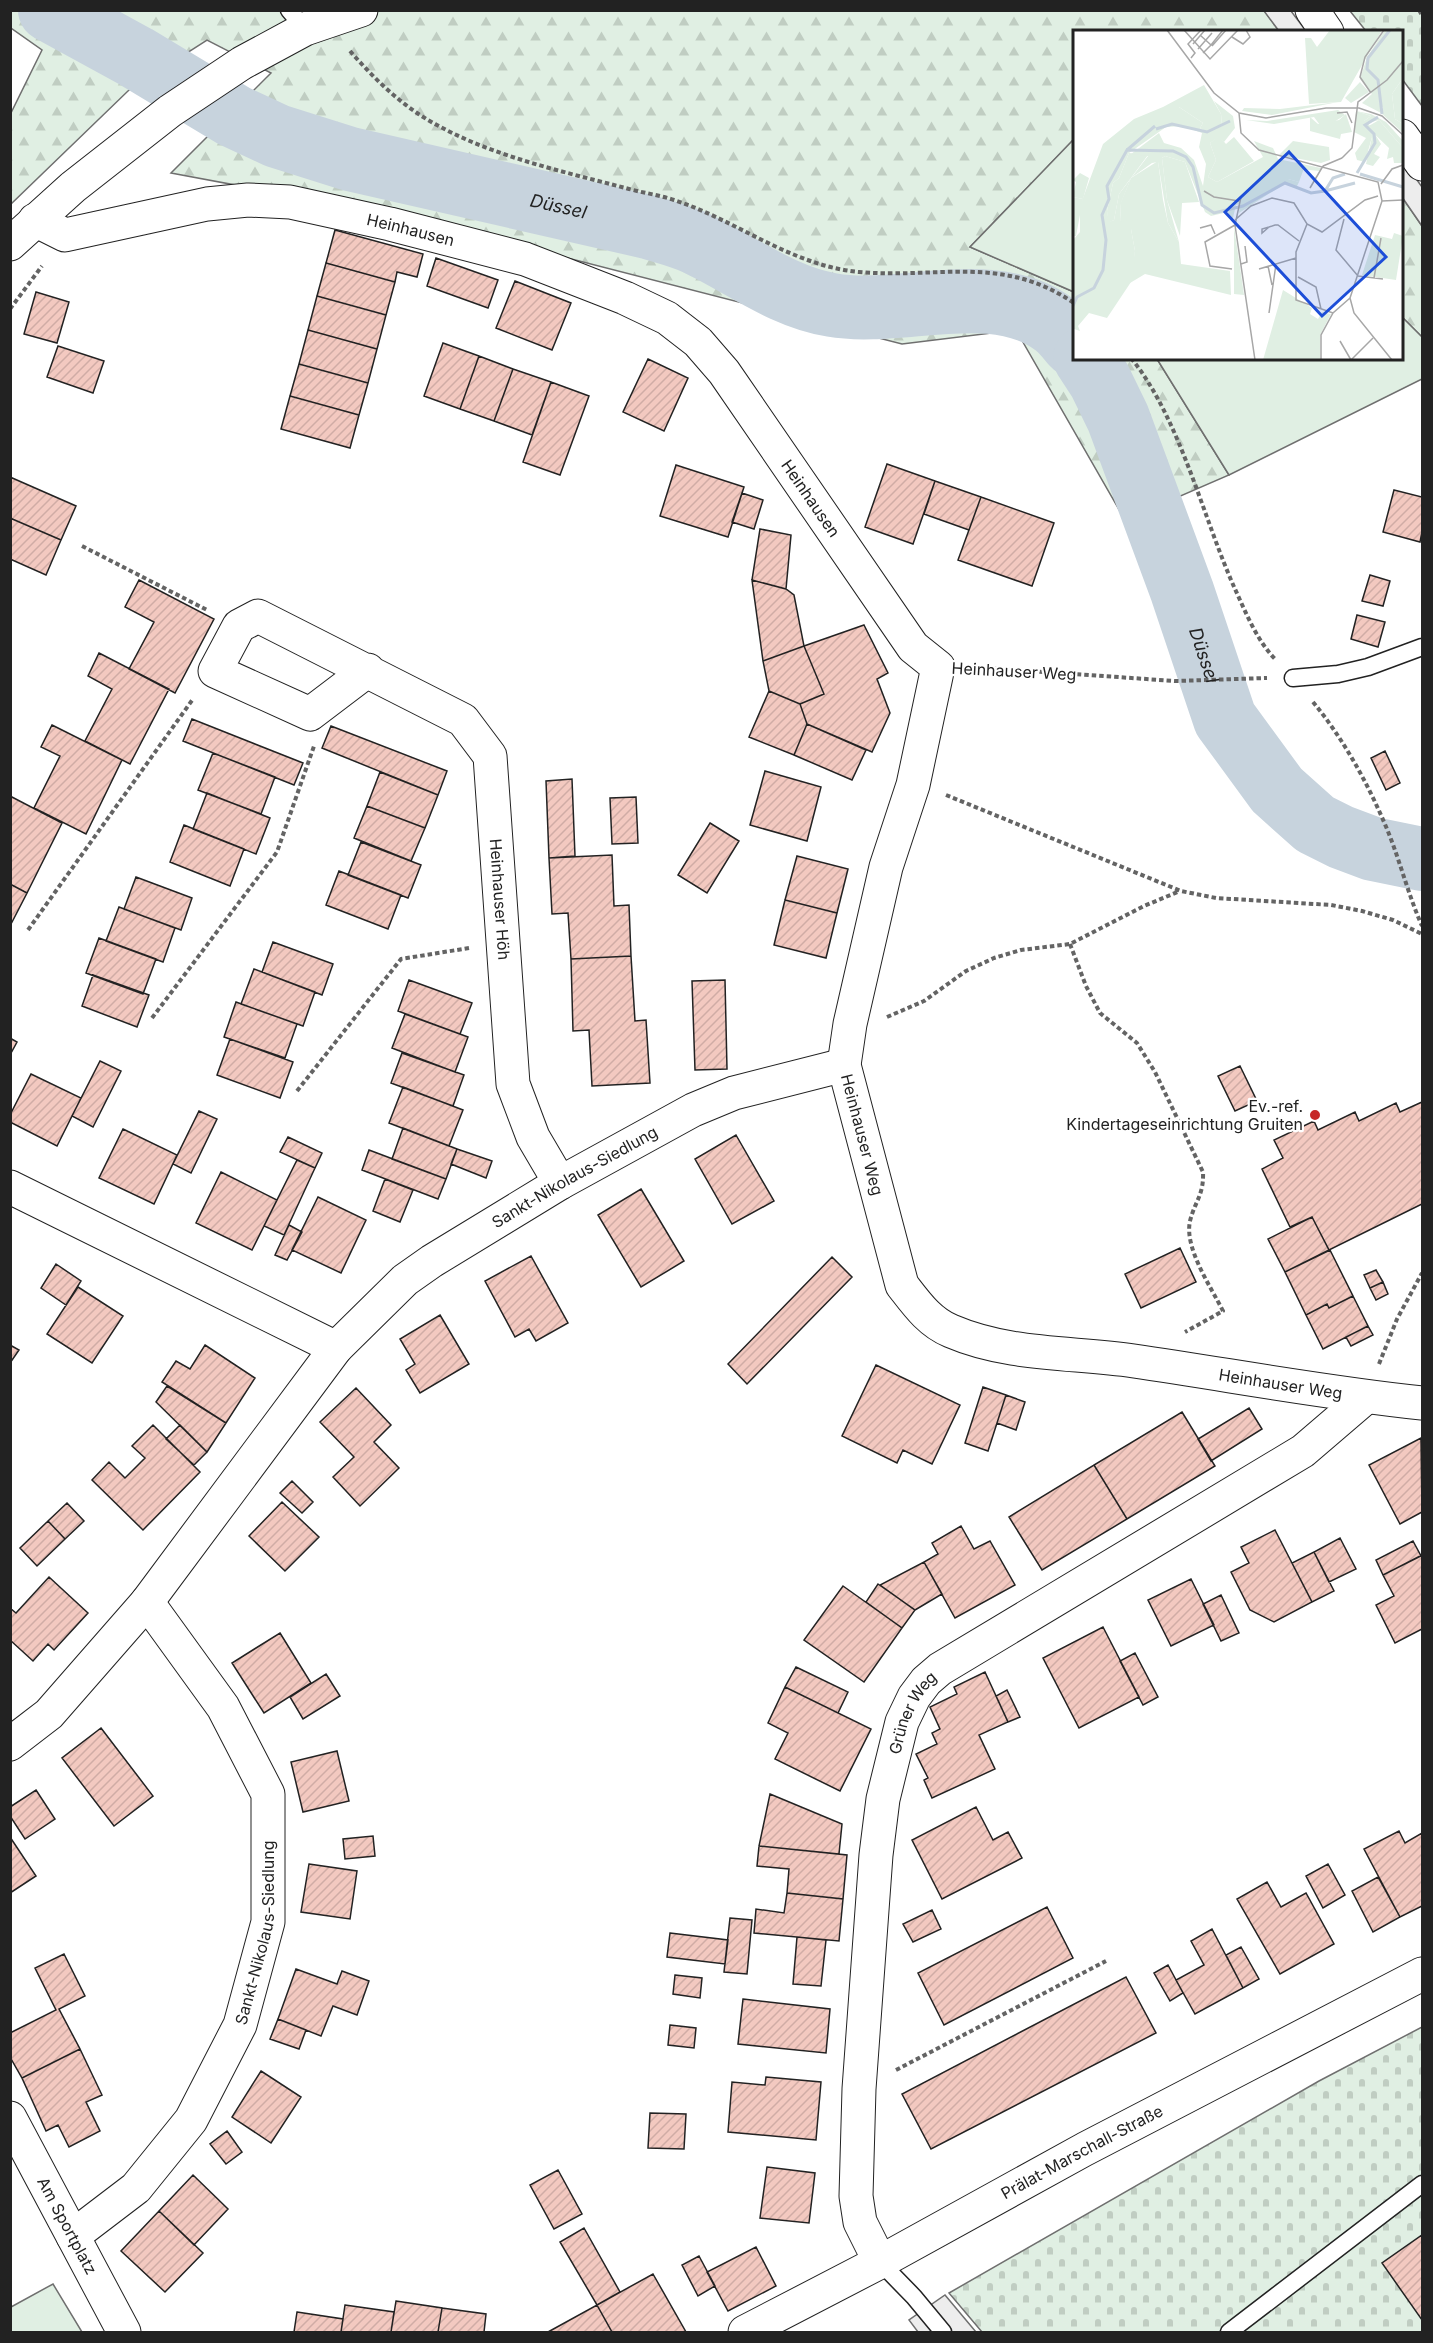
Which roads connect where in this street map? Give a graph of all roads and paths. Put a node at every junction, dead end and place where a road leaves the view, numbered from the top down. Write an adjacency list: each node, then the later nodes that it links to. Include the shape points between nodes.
1 (362, 10): 5 (street)
2 (1312, 10): 6 (street)
3 (1419, 10): 4 (path)
4 (1422, 15)
5 (306, 21): 9 (street, via 170,111); 12 (path, via 416,112 467,139 509,155 673,200 827,266 858,272 972,270 1015,276 1054,290)
6 (1326, 30)
7 (1403, 139): 8 (street)
8 (1422, 164)
9 (35, 220): 10 (street); 11 (street)
10 (65, 235): 13 (path); 18 (street, Heinhausen, via 207,204 248,200 291,202 525,259 667,318 698,342 724,372 913,647)
11 (10, 244)
12 (1073, 302)
13 (10, 309)
14 (1132, 360): 22 (path, via 1174,435 1251,623 1273,657)
15 (82, 546): 16 (path)
16 (239, 626): 19 (street, Heinhauser Höh, via 258,616); 20 (street)
17 (1422, 647): 22 (lane, via 1368,667)
18 (938, 667): 21 (path, Heinhauser Weg, via 1175,681); 24 (street, Heinhauser Weg)
19 (368, 670): 23 (street); 29 (street, Heinhauser Höh, via 463,720 490,756)
20 (215, 671): 23 (street); 27 (path)
21 (1265, 678)
22 (1293, 678): 26 (path, via 1344,746 1372,795)
23 (310, 714): 31 (path, via 315,749 277,852)
24 (914, 785): 25 (path, via 950,796); 32 (street, Heinhauser Weg, via 886,867)
25 (1181, 891): 28 (path, via 1216,898 1331,905 1393,920); 30 (path)
26 (1422, 927)
27 (28, 930)
28 (1422, 934)
29 (502, 943): 34 (path, via 401,959); 35 (street, Heinhauser Höh, via 513,1084 533,1137)
30 (1070, 944): 32 (path, via 994,958 892,1016); 38 (path, via 1100,1013 1137,1043 1155,1072 1203,1172 1204,1186 1188,1237 1223,1311)
31 (152, 1018)
32 (850, 1024): 33 (street, Heinhauser Weg)
33 (844, 1065): 35 (street, Sankt-Nikolaus-Siedlung, via 734,1093); 40 (street, Heinhauser Weg, via 902,1285 924,1314 949,1331 1020,1350 1132,1360)
34 (297, 1091)
35 (560, 1183): 39 (street, Sankt-Nikolaus-Siedlung, via 405,1280)
36 (16, 1198): 39 (street)
37 (1422, 1273): 40 (path, via 1397,1319)
38 (1183, 1332)
39 (336, 1348): 42 (street, Sankt-Nikolaus-Siedlung)
40 (1366, 1397): 41 (street, Heinhauser Weg); 46 (street, Grüner Weg, via 1303,1451 940,1669 914,1696 902,1722 882,1799)
41 (1422, 1403)
42 (147, 1602): 43 (street, Sankt-Nikolaus-Siedlung, via 49,1714); 49 (street, Sankt-Nikolaus-Siedlung, via 223,1707 268,1794 268,1922 240,2025 191,2120 135,2188)
43 (10, 1744)
44 (1106, 1961): 46 (path)
45 (1422, 1974): 50 (street, Prälat-Marschall-Straße, via 1096,2143)
46 (859, 2089): 50 (street, Grüner Weg, via 856,2196 860,2222)
47 (10, 2118): 49 (street, Am Sportplatz)
48 (1422, 2184): 54 (lane)
49 (73, 2236): 51 (street, Am Sportplatz)
50 (880, 2262): 52 (street, Prälat-Marschall-Straße); 53 (lane)
51 (124, 2332)
52 (745, 2332)
53 (943, 2332)
54 (1229, 2332)

